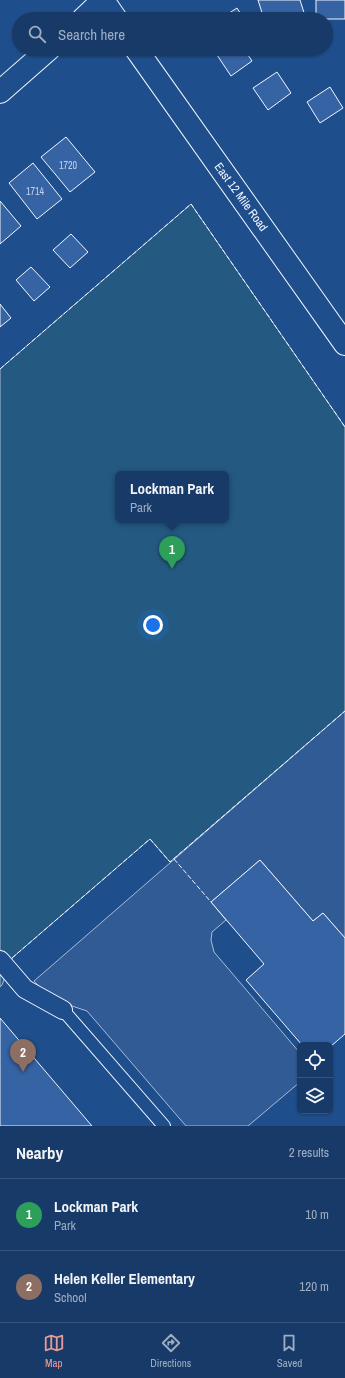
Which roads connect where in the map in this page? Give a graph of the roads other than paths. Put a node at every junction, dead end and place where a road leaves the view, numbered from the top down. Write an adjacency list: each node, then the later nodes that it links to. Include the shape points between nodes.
1 (103, 0): 2 (main road); 3 (main road)
2 (90, 12)
3 (111, 12)
4 (41, 56): 6 (main road)
5 (141, 56): 7 (main road, East 12 Mile Road)
6 (0, 92)
7 (345, 344)
8 (0, 960): 9 (street, via 25,990)
9 (63, 1010): 10 (lane)
10 (164, 1126)

